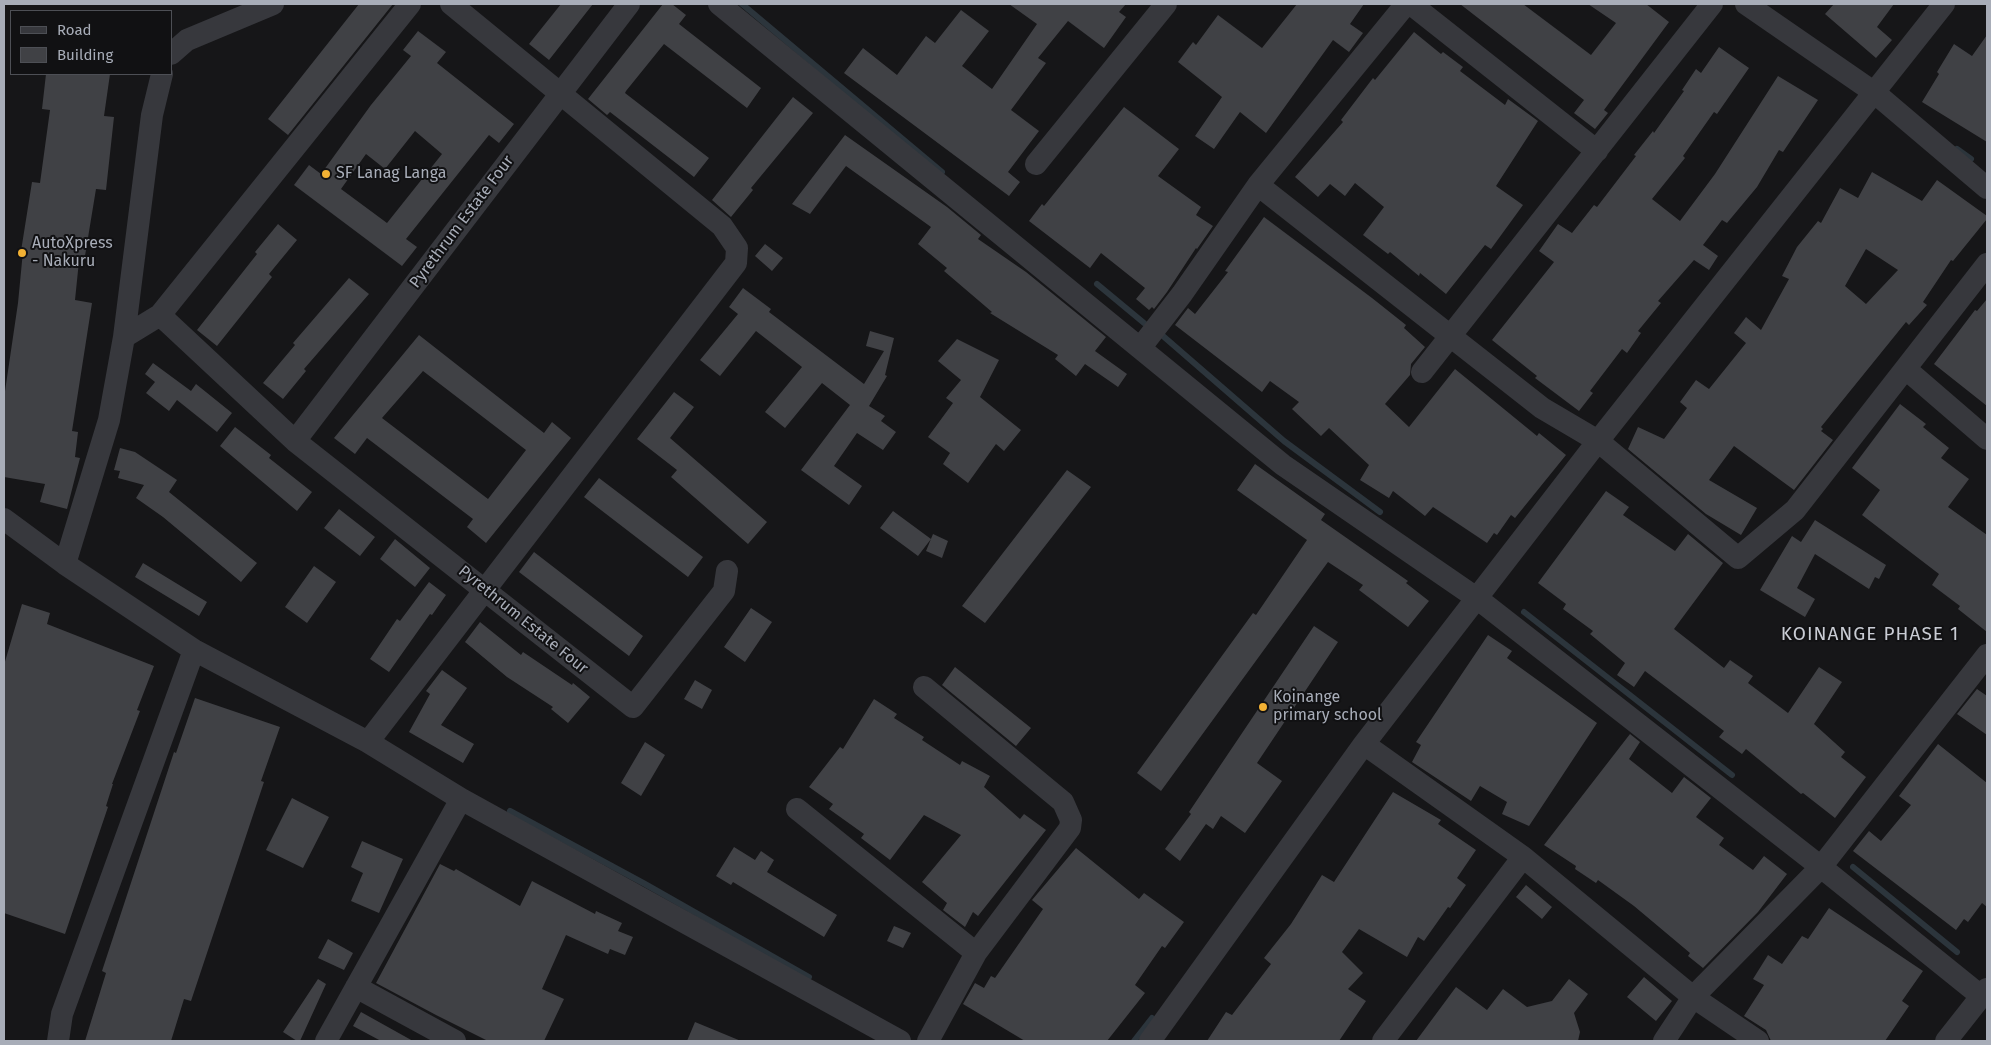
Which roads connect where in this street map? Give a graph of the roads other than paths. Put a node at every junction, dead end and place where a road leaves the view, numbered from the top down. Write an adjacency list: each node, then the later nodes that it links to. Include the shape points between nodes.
1 (273, 4): 12 (street, via 186,40)
2 (410, 4): 21 (street)
3 (451, 4): 15 (street)
4 (629, 4): 15 (street, Pyrethrum Estate Four)
5 (719, 4): 24 (street)
6 (1166, 4): 17 (street)
7 (1406, 4): 18 (street)
8 (1411, 4): 16 (street)
9 (1712, 4): 16 (street)
10 (1746, 4): 14 (street)
11 (1944, 4): 14 (street)
12 (172, 53)
13 (162, 75): 22 (street, via 152,115)
14 (1875, 92): 19 (street); 29 (street)
15 (560, 94): 28 (street, Pyrethrum Estate Four); 33 (street, via 722,226 737,248 736,263)
16 (1597, 151): 23 (street)
17 (1036, 164)
18 (1258, 184): 23 (street); 24 (street)
19 (1987, 188)
20 (1987, 264): 25 (street)
21 (160, 315): 22 (street); 28 (street, Pyrethrum Estate Four)
22 (124, 337): 31 (street, via 109,420)
23 (1452, 337): 26 (street); 29 (street, via 1542,408)
24 (1141, 347): 34 (street, via 1283,465)
25 (1907, 370): 27 (street); 29 (street, via 1795,510 1738,558)
26 (1422, 372)
27 (1987, 439)
28 (295, 440): 33 (street, Pyrethrum Estate Four)
29 (1598, 441): 34 (street)
30 (4, 519): 31 (street)
31 (65, 564): 35 (street)
32 (726, 571): 33 (street, Pyrethrum Estate Four, via 724,591 632,708)
33 (486, 590): 38 (street)
34 (1478, 599): 39 (street); 43 (street)
35 (194, 650): 38 (street); 48 (street, via 62,1014)
36 (1987, 655): 43 (street)
37 (924, 687): 44 (street, via 1062,802 1071,820 1070,828)
38 (368, 742): 40 (street)
39 (1364, 744): 42 (street); 53 (street)
40 (461, 799): 45 (street); 51 (street)
41 (797, 809): 44 (street)
42 (1523, 857): 47 (street); 54 (street)
43 (1821, 867): 46 (street); 47 (street)
44 (976, 953): 52 (street)
45 (356, 987): 49 (street); 50 (street)
46 (1984, 993): 57 (street)
47 (1693, 997): 55 (street); 56 (street)
48 (58, 1041)
49 (326, 1041)
50 (455, 1041)
51 (900, 1041)
52 (928, 1041)
53 (1150, 1041)
54 (1384, 1041)
55 (1664, 1041)
56 (1758, 1041)
57 (1946, 1041)

